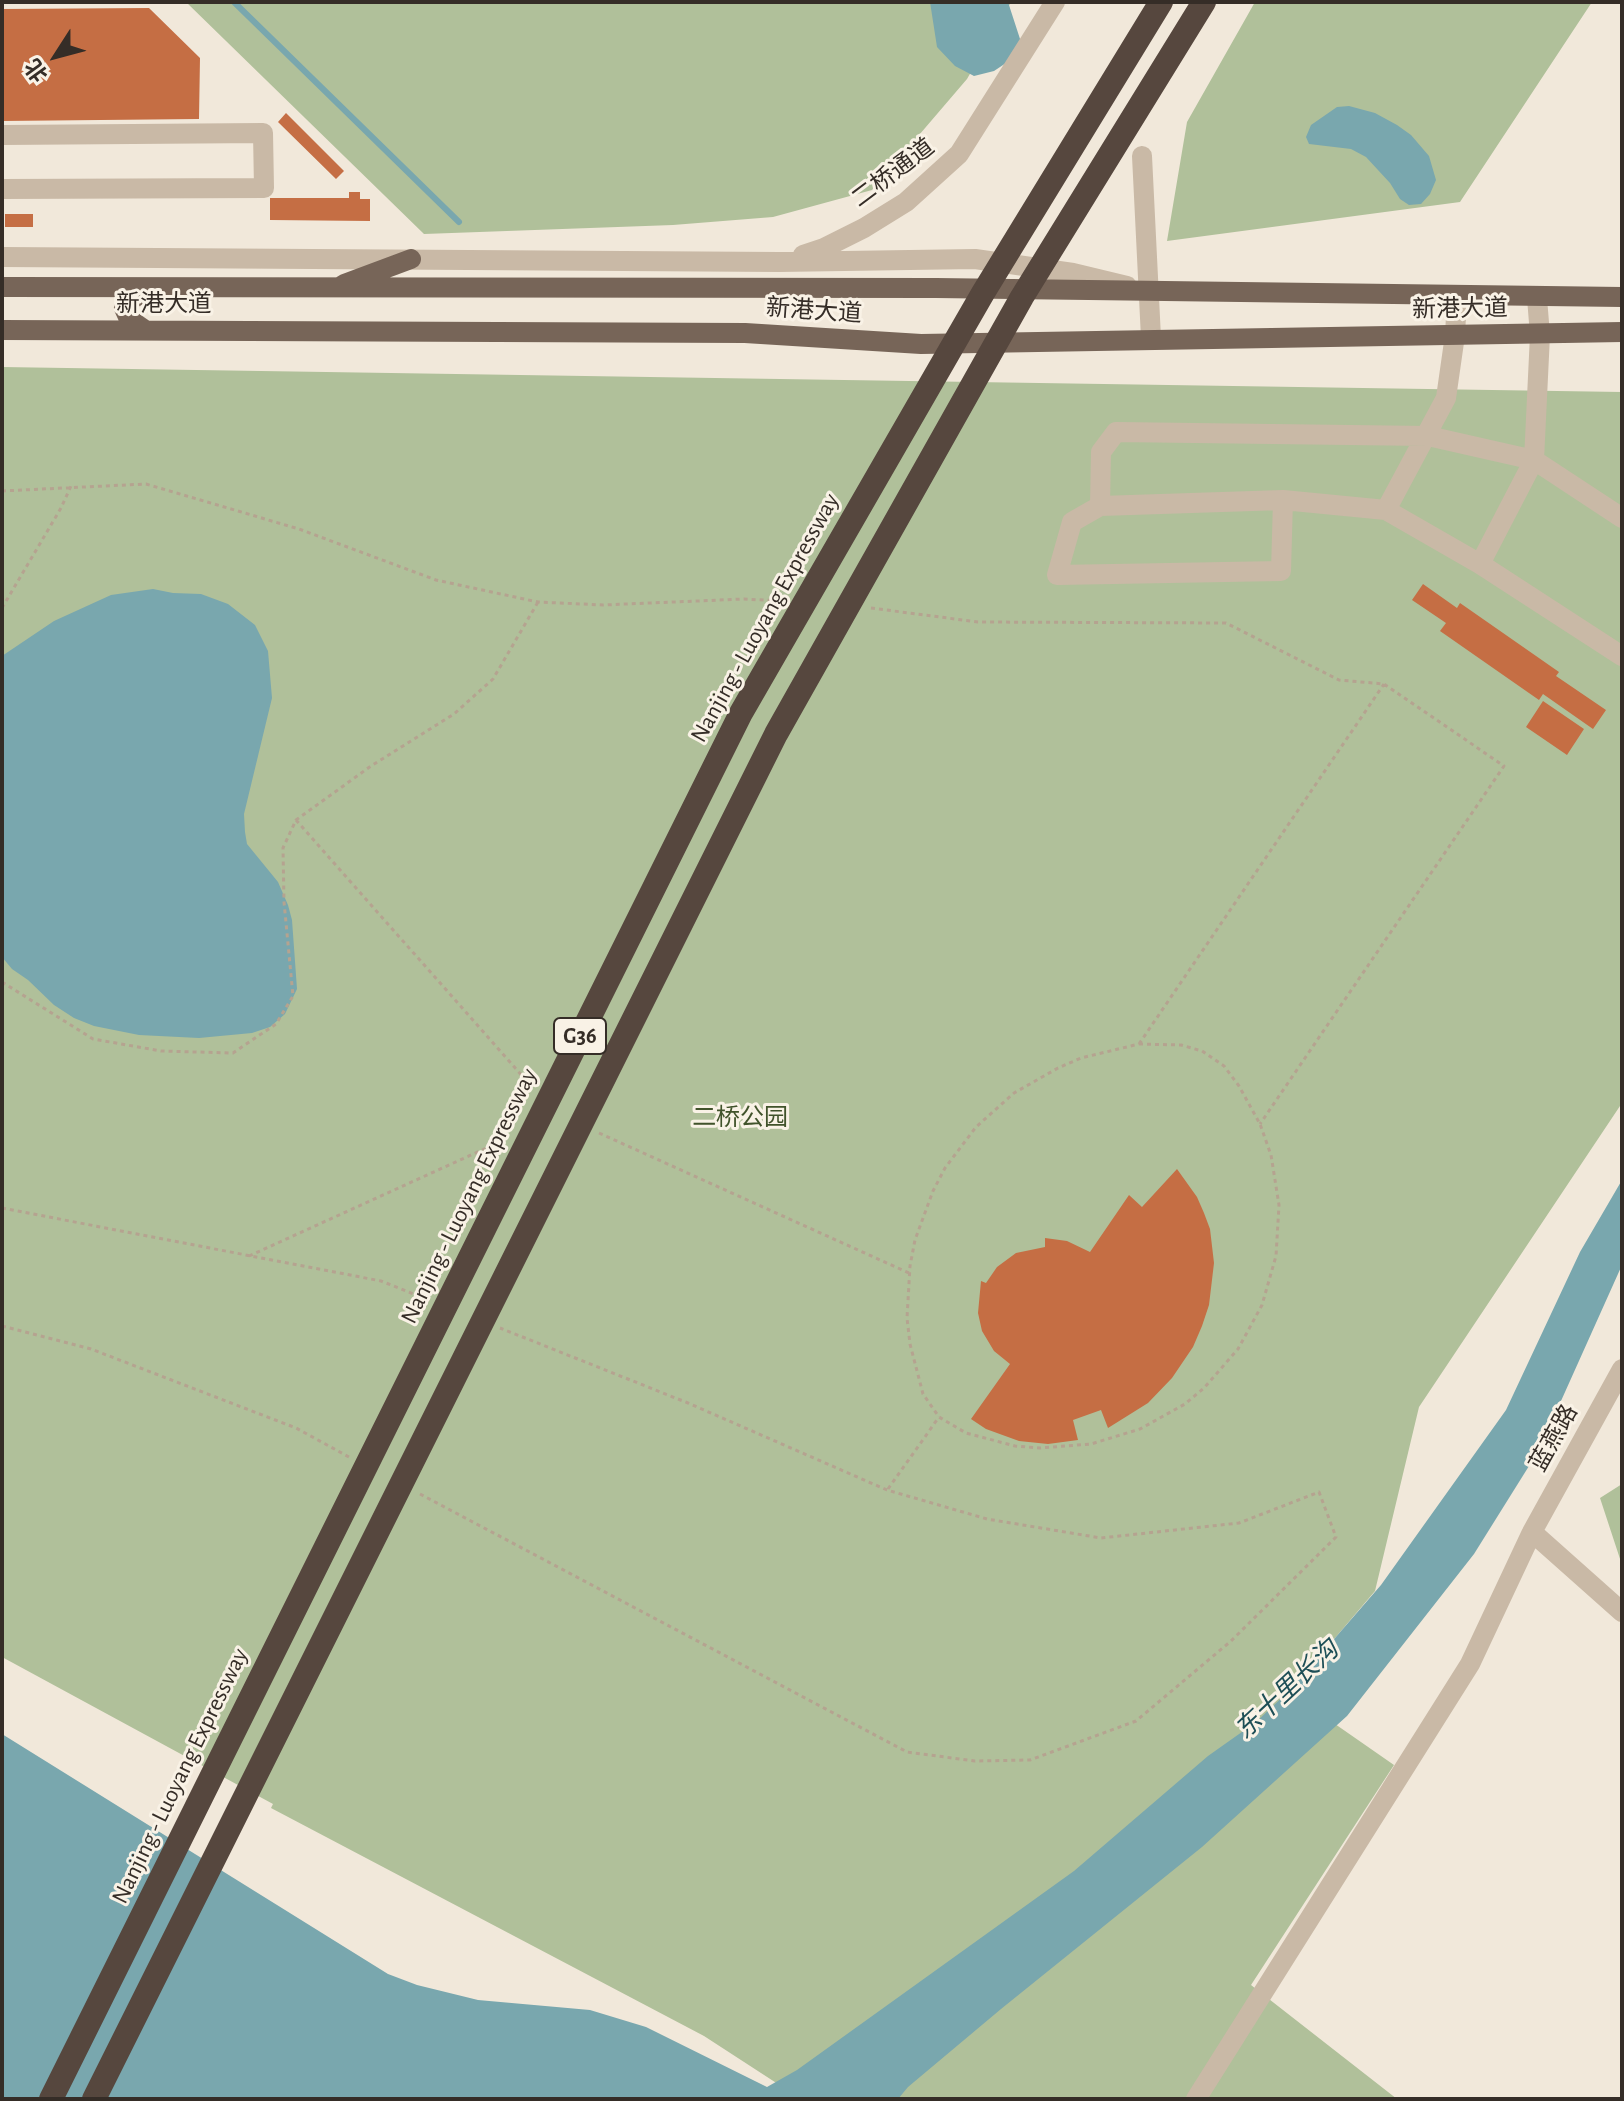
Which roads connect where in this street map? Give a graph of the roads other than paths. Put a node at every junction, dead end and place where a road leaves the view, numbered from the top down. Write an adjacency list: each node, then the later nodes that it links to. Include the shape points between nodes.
1 (1055, 2): 9 (street, 二桥通道, via 959,154 906,202 864,228)
2 (1161, 2): 34 (highway, Nanjing - Luoyang Expressway / G36, bridge, via 983,293 741,713)
3 (1204, 2): 35 (highway, G36, bridge, via 1022,297 776,734)
4 (2, 135): 6 (street, via 263,133 264,188)
5 (1142, 156): 13 (street)
6 (2, 189)
7 (2, 257): 8 (street)
8 (411, 259): 9 (street); 12 (main road)
9 (779, 262): 13 (street, via 975,259 1073,273)
10 (2, 287): 11 (main road, 新港大道)
11 (151, 288): 12 (main road, 新港大道); 18 (main road, via 124,308)
12 (333, 288): 13 (main road, 新港大道)
13 (1150, 292): 14 (main road, 新港大道); 22 (street)
14 (1457, 297): 16 (main road, 新港大道); 20 (street)
15 (1622, 297): 16 (main road, 新港大道)
16 (1537, 298): 21 (street)
17 (2, 330): 18 (main road, 新港大道)
18 (145, 330): 22 (main road, 新港大道, via 745,333 921,344)
19 (1622, 332): 21 (main road, 新港大道)
20 (1455, 335): 21 (main road, 新港大道); 22 (main road, 新港大道); 23 (street, via 1446,398)
21 (1540, 335): 24 (street)
22 (1151, 338)
23 (1428, 436): 24 (street); 26 (street, via 1116,432 1101,452); 27 (street)
24 (1534, 460): 28 (street); 29 (street)
25 (1283, 500): 26 (street); 26 (street, via 1281,571 1057,575 1072,522); 27 (street)
26 (1100, 506)
27 (1386, 510): 29 (street)
28 (1622, 518)
29 (1480, 564): 30 (street)
30 (1622, 656)
31 (1622, 1369): 32 (street, 蓝燕路)
32 (1532, 1532): 33 (street); 36 (street, 蓝燕路, via 1470,1664)
33 (1622, 1612)
34 (51, 2099)
35 (94, 2099)
36 (1196, 2099)

